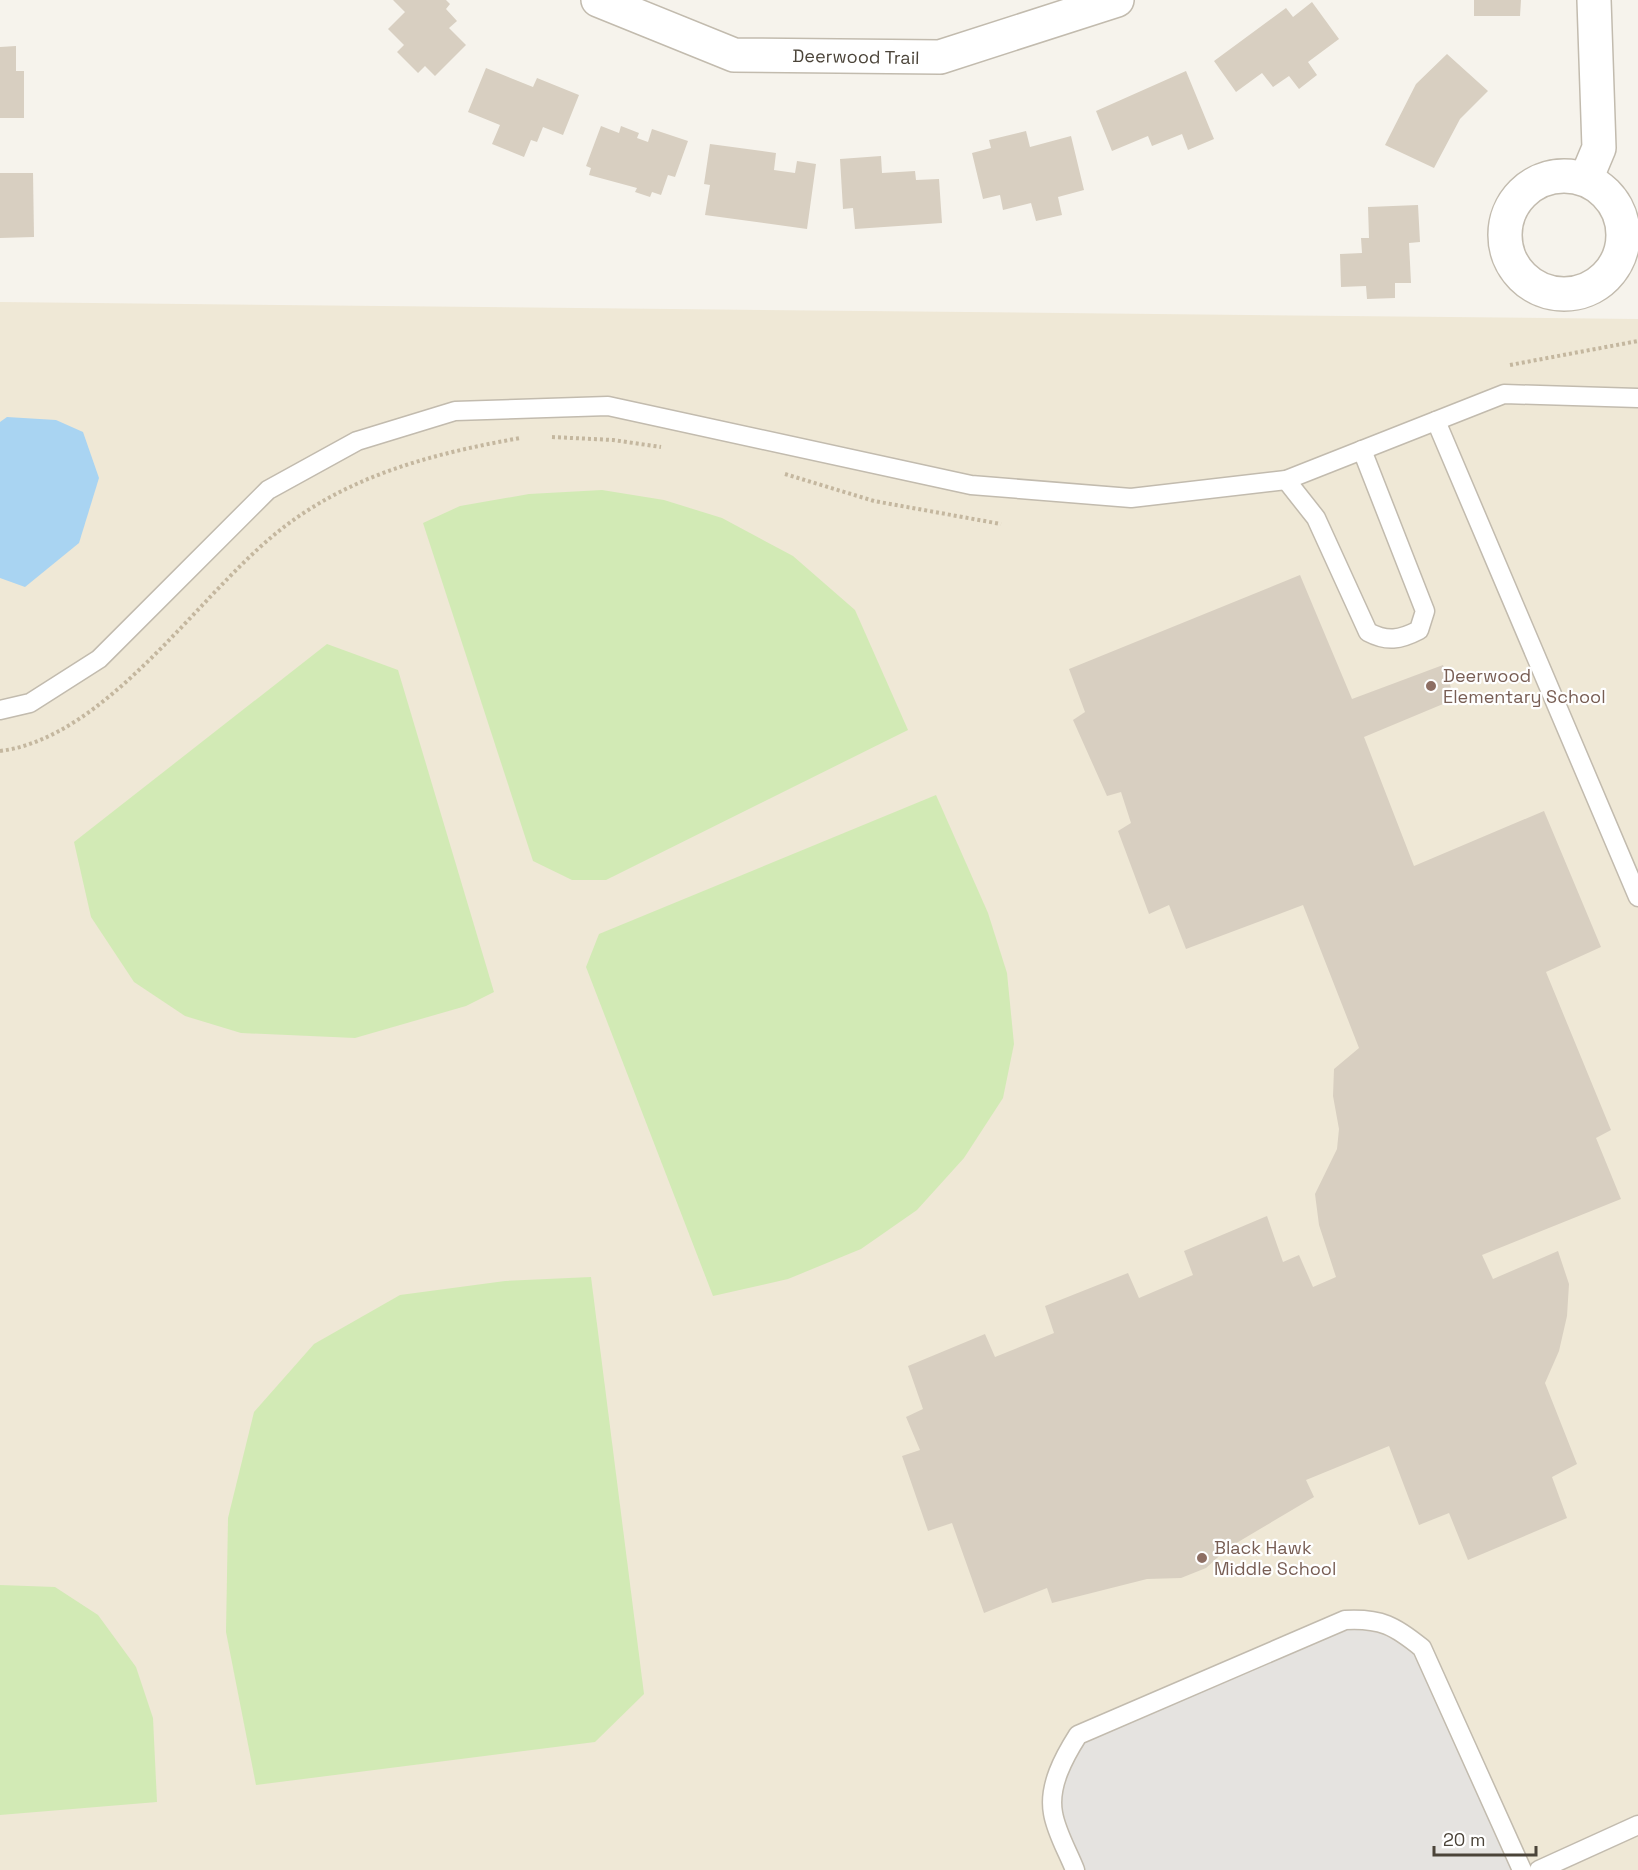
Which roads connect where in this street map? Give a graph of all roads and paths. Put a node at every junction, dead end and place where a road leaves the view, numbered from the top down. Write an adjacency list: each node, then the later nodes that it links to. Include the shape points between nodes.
1 (597, 0): 2 (street, Deerwood Trail, via 734,55 940,57)
2 (1117, 0)
3 (1593, 0): 4 (street, via 1599,148)
4 (1586, 179)
5 (1638, 341): 6 (path)
6 (1510, 365)
7 (1638, 398): 8 (lane, via 1504,394)
8 (1436, 421): 12 (lane); 18 (lane)
9 (524, 437): 17 (path, via 402,464 316,504 241,564 156,655 114,693 65,728 16,749)
10 (543, 437): 11 (path, via 613,440)
11 (670, 448)
12 (1362, 450): 14 (lane); 14 (lane, via 1425,611 1419,630 1404,638 1383,640 1368,632 1316,518)
13 (782, 474): 15 (path, via 874,501)
14 (1286, 480): 16 (lane, via 1131,498 971,485 608,406 455,411 357,441 268,490 99,658 30,703)
15 (1001, 524)
16 (0, 710)
17 (0, 751)
18 (1638, 897)
19 (1638, 1825): 22 (lane)
20 (1075, 1870): 21 (lane, via 1053,1813 1055,1781 1078,1735 1345,1620 1364,1619 1397,1627 1422,1648)
21 (1522, 1870)
22 (1539, 1870)

